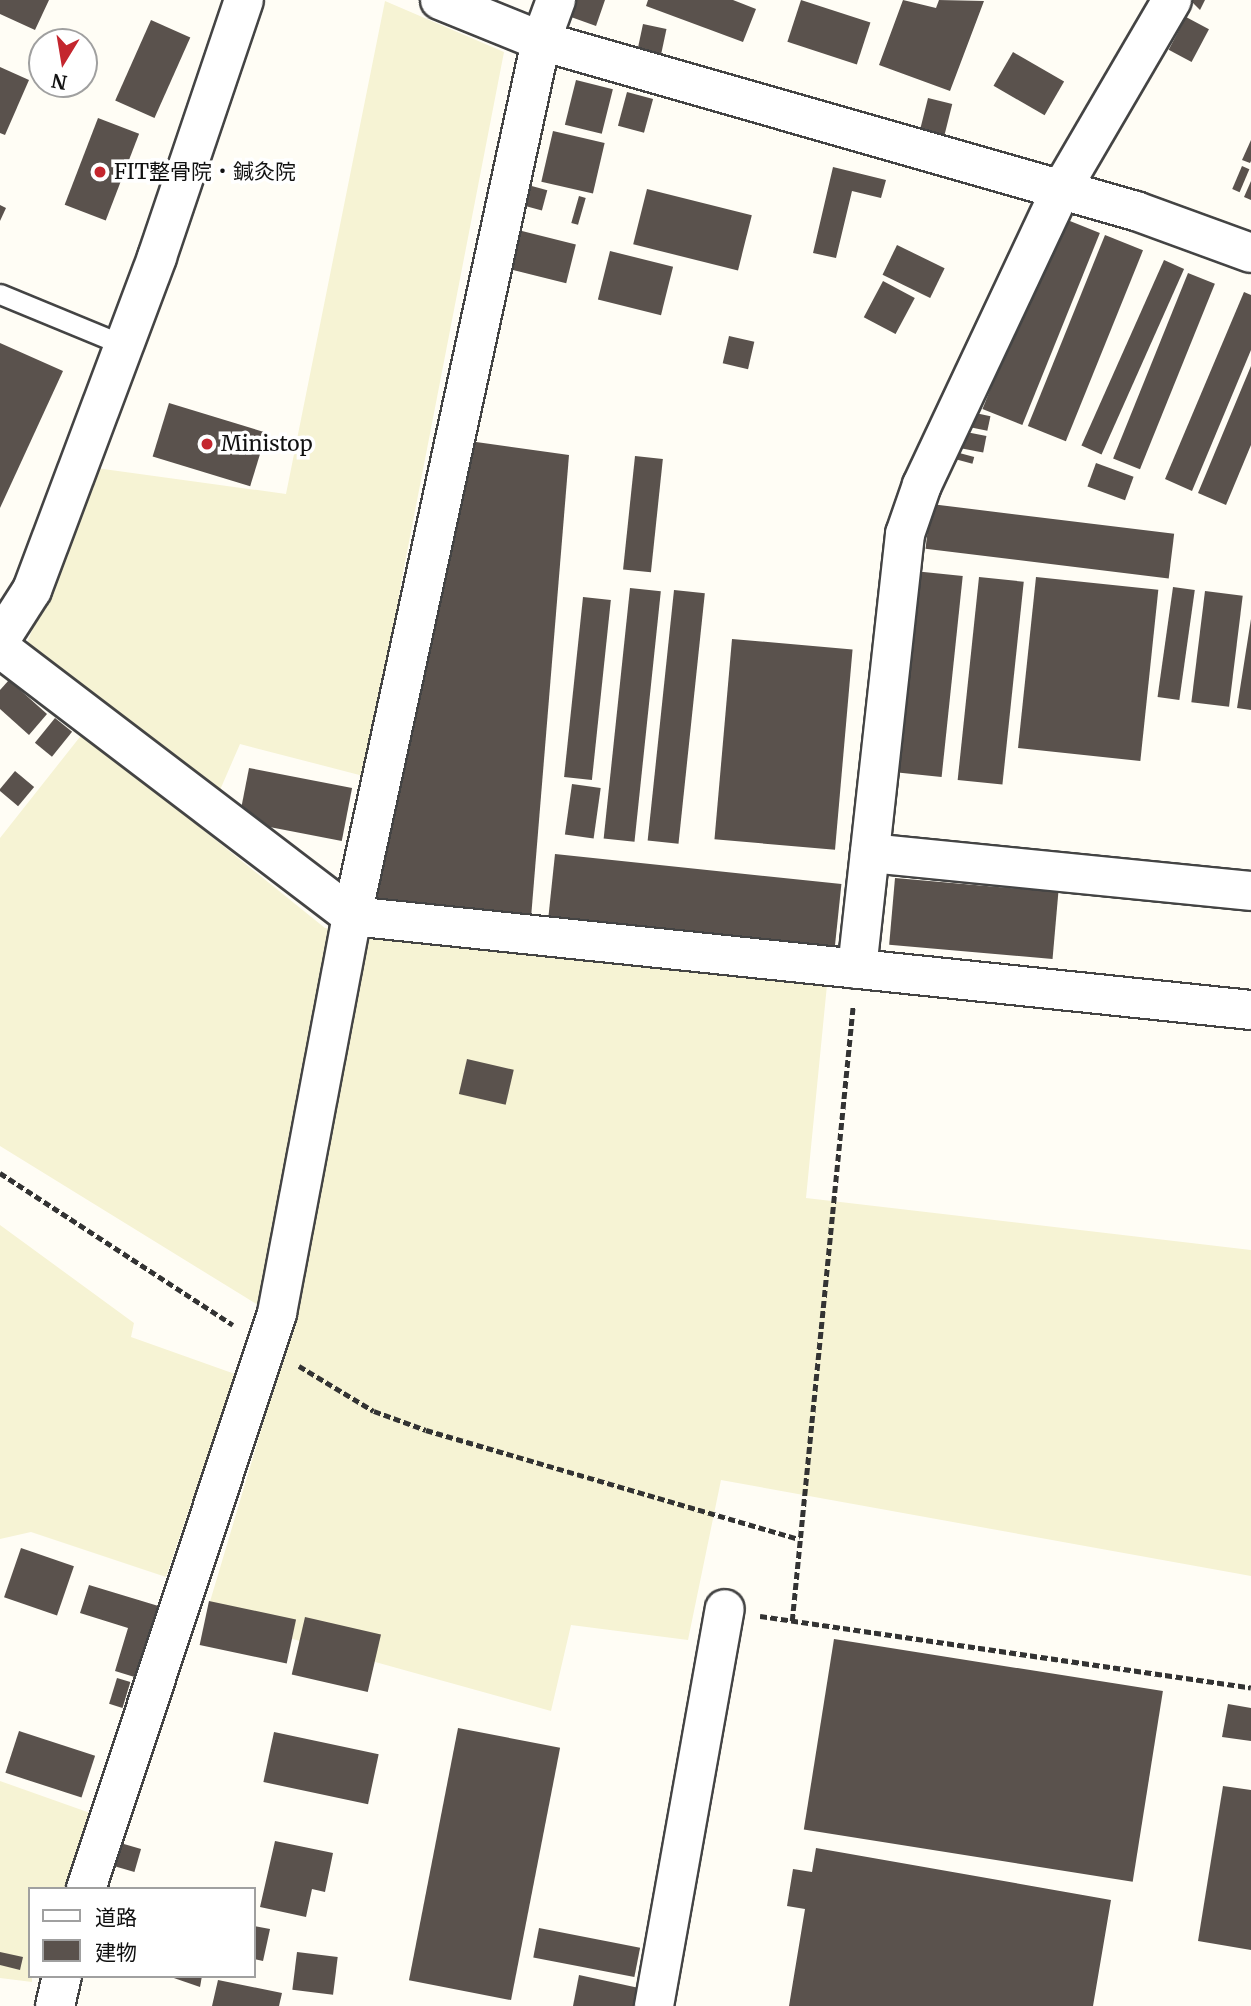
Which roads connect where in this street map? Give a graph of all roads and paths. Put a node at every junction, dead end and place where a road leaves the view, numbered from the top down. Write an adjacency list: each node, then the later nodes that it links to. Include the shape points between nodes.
1 (244, 0): 9 (street)
2 (440, 0): 5 (street)
3 (556, 0): 5 (street)
4 (1172, 0): 6 (street)
5 (541, 41): 6 (street); 14 (street)
6 (1061, 190): 7 (street); 12 (street, via 922,485 905,534)
7 (1251, 253)
8 (0, 294): 9 (lane)
9 (124, 345): 10 (street, via 32,590)
10 (0, 640)
11 (0, 648): 14 (street)
12 (870, 853): 13 (street); 15 (street)
13 (1251, 891)
14 (352, 916): 15 (street); 18 (street)
15 (857, 969): 16 (street); 19 (path)
16 (1251, 1010)
17 (0, 1172): 18 (path)
18 (268, 1348): 19 (path, via 374,1411 426,1430); 23 (street)
19 (799, 1539): 21 (path)
20 (725, 1609): 21 (path); 26 (street)
21 (792, 1621): 22 (path)
22 (1251, 1688)
23 (87, 1887)
24 (62, 1978): 25 (street)
25 (55, 2006)
26 (654, 2006)

